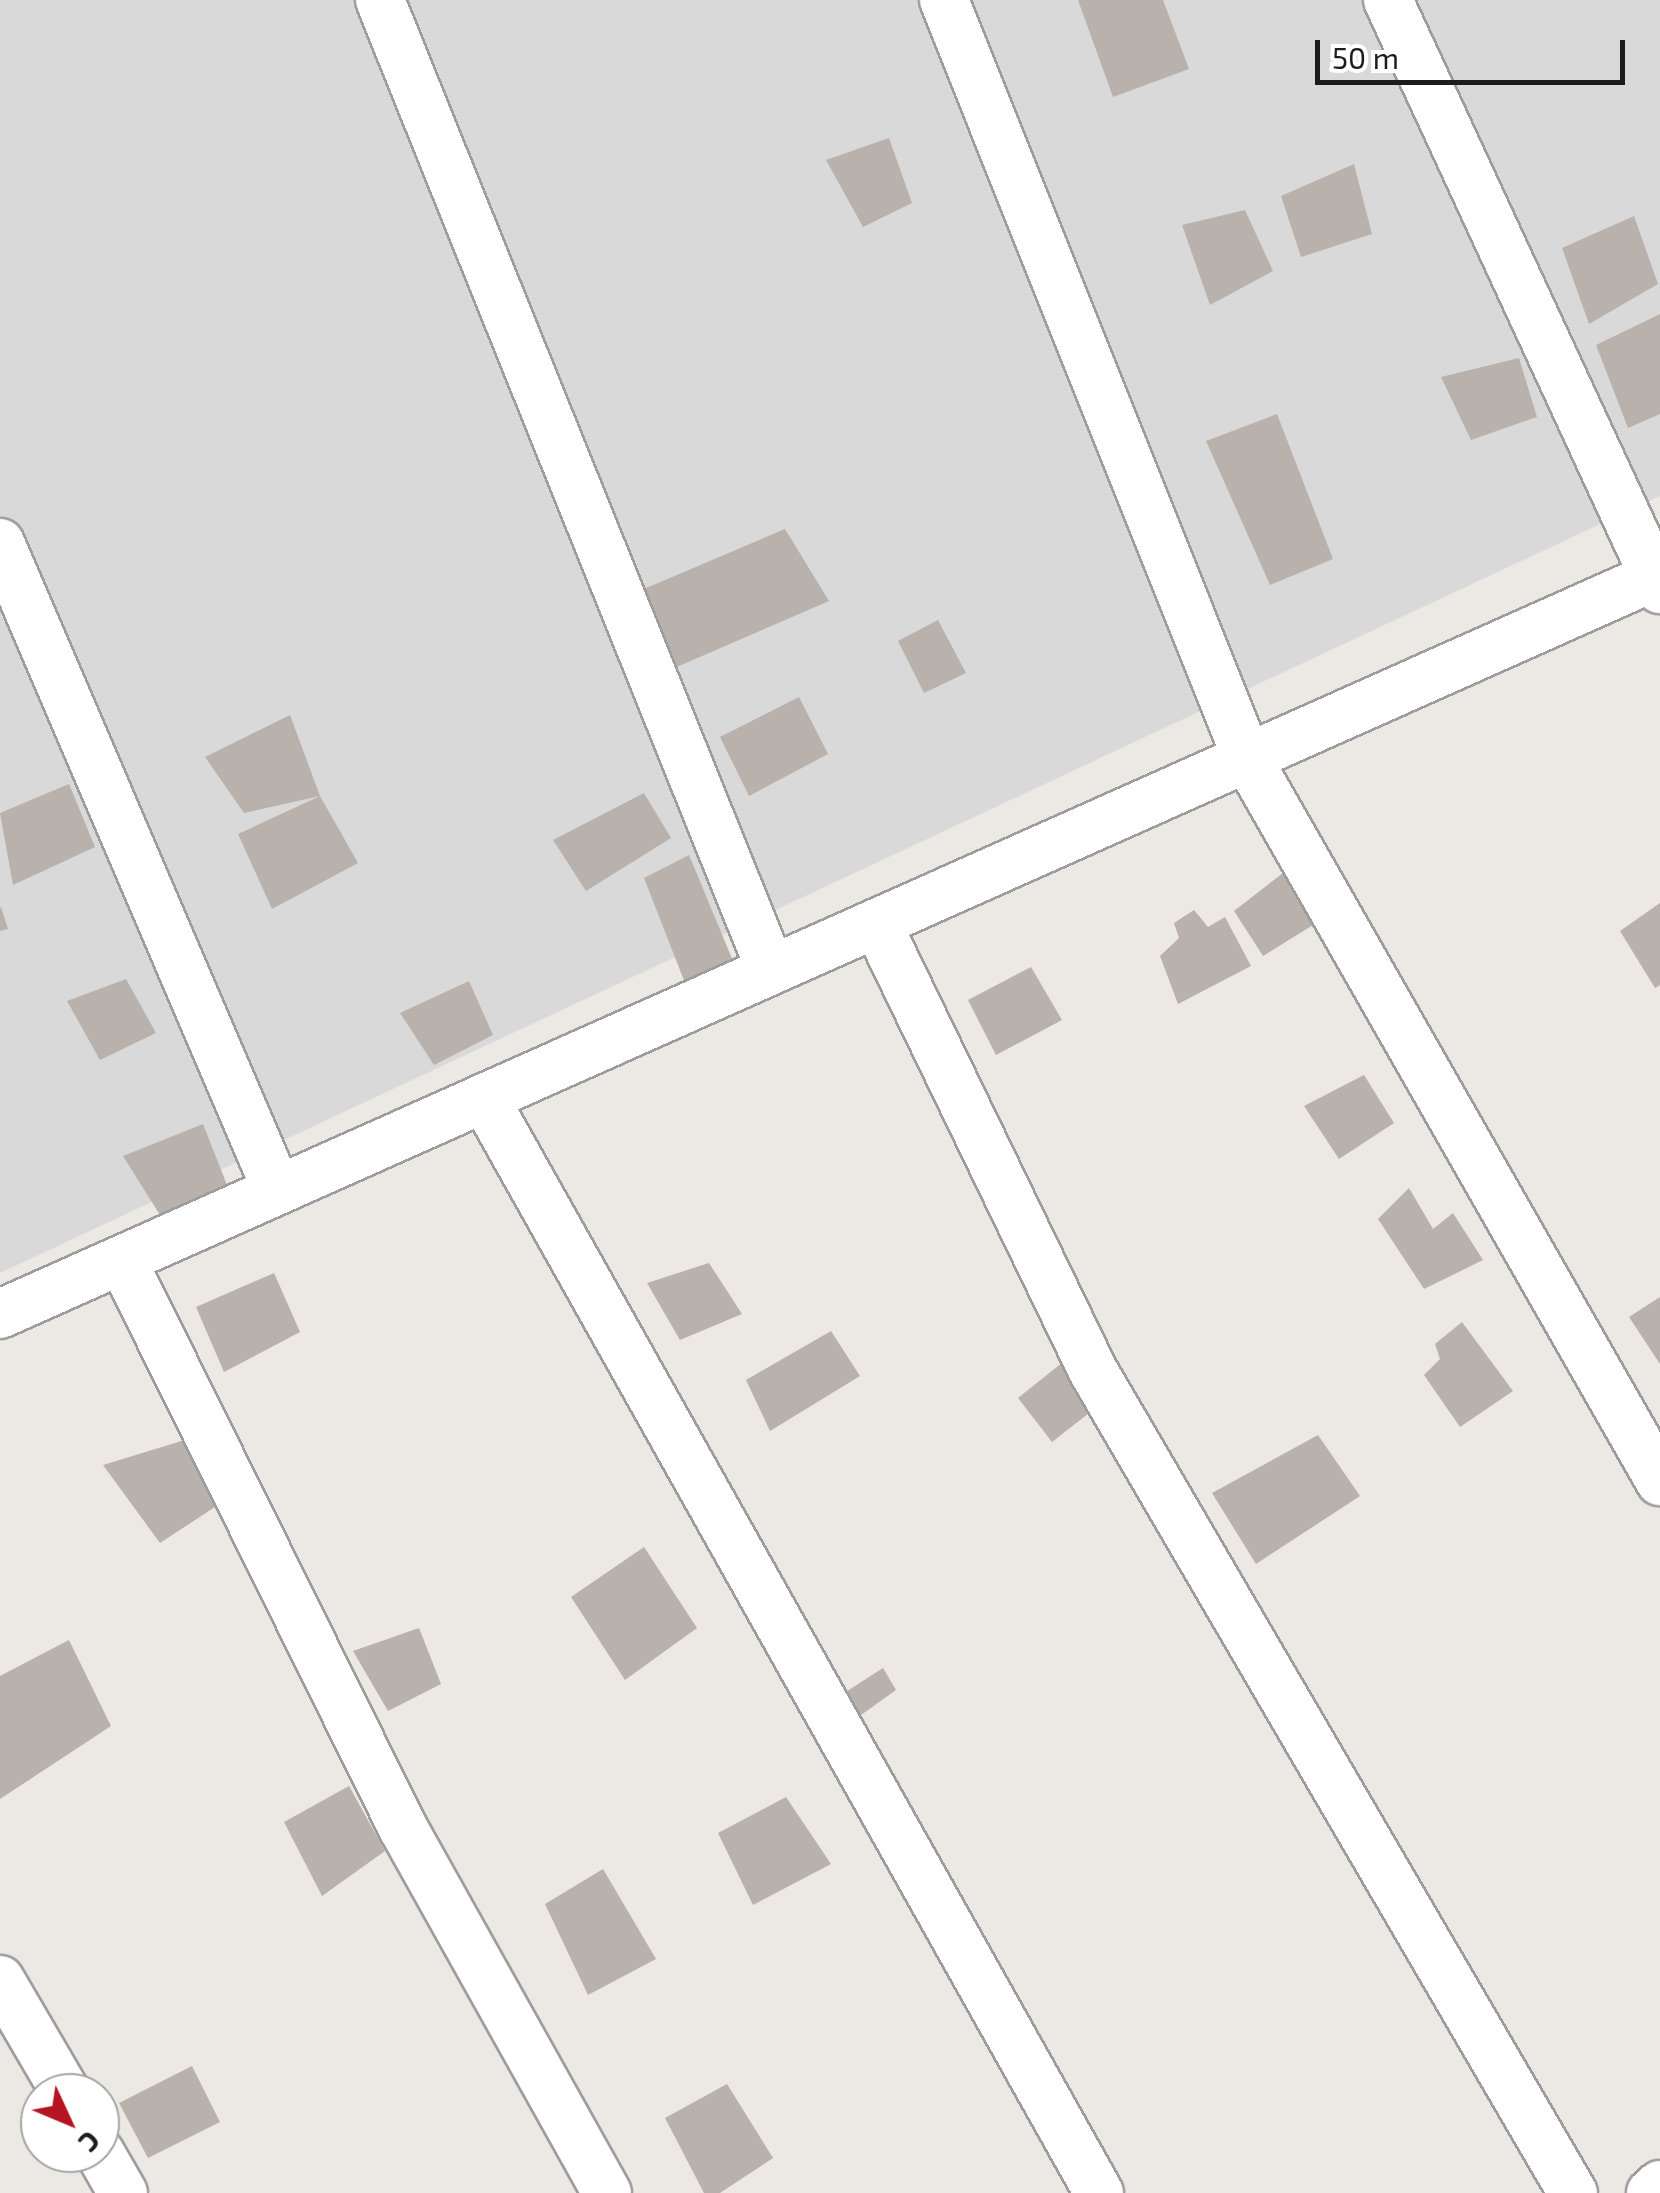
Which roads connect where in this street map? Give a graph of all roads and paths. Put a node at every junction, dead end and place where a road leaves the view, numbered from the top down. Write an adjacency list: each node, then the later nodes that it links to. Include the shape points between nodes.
1 (380, 0): 8 (street)
2 (944, 0): 6 (street)
3 (1388, 0): 5 (street)
4 (0, 544): 10 (street)
5 (1658, 580): 6 (street)
6 (1247, 758): 7 (street); 13 (street)
7 (878, 926): 8 (street); 19 (street, via 1092,1369)
8 (771, 970): 9 (street)
9 (484, 1098): 10 (street); 18 (street)
10 (277, 1190): 11 (street)
11 (122, 1260): 12 (street); 17 (street, via 404,1828)
12 (0, 1314)
13 (1660, 1481)
14 (0, 1980): 15 (street)
15 (54, 2073)
16 (1660, 2185): 20 (street)
17 (606, 2193)
18 (1100, 2193)
19 (1573, 2193)
20 (1652, 2193)

